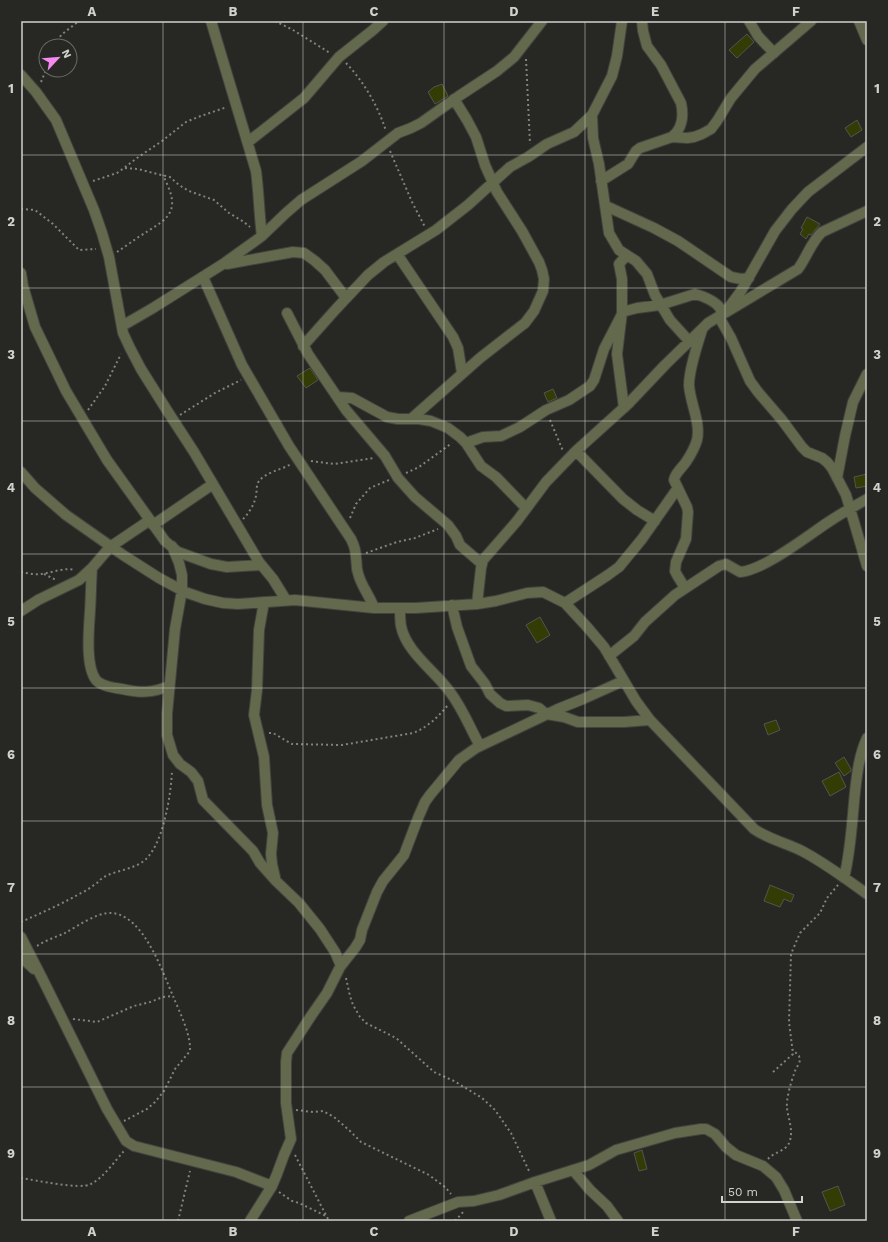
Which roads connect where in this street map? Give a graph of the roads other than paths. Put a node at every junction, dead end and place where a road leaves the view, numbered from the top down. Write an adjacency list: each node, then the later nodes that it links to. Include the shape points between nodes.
1 (211, 21): 15 (street)
2 (382, 21): 15 (street, via 339,57 304,98)
3 (542, 21): 12 (street, via 514,56 497,71)
4 (622, 21): 13 (street, via 612,76)
5 (642, 21): 14 (street, via 647,46 661,65 683,110 682,120)
6 (749, 21): 10 (street, via 758,36)
7 (811, 21): 10 (street)
8 (859, 21): 9 (street)
9 (867, 40)
10 (774, 53): 14 (street, via 755,69 730,98 711,128 694,137)
11 (23, 80): 33 (street, via 41,98 56,120 84,185 108,253)
12 (454, 99): 18 (street, via 476,137); 21 (street, via 421,124 398,132 349,169 301,200)
13 (592, 115): 17 (street, via 593,138); 18 (street, via 574,132 547,144 510,167)
14 (672, 137): 17 (street, via 640,148 628,164)
15 (248, 142): 21 (street, via 258,184)
16 (867, 147): 27 (street, via 808,192 792,209 775,231)
17 (601, 181): 19 (street)
18 (492, 182): 22 (street, via 429,235); 37 (street, via 539,262 544,279 543,291 525,323)
19 (606, 206): 23 (street, via 609,233 619,250); 27 (street, via 678,241 730,277)
20 (867, 211): 32 (street, via 822,232 798,269)
21 (260, 237): 24 (street)
22 (397, 254): 28 (street, via 368,275); 37 (street, via 453,337 458,348)
23 (626, 256): 29 (street, via 636,261 648,274); 31 (street, via 619,264 622,279)
24 (223, 264): 26 (street); 28 (street, via 293,252 304,253 325,270)
25 (21, 273): 52 (street, via 35,327 66,391 107,460)
26 (203, 277): 33 (street); 67 (street, via 239,359 289,446 345,528 354,546 359,578)
27 (749, 278): 32 (street)
28 (346, 298): 36 (street)
29 (660, 305): 31 (street, via 637,308); 32 (street, via 695,294 715,303); 35 (street)
30 (287, 313): 36 (street)
31 (621, 314): 40 (street, via 617,354); 42 (street, via 604,349 592,383 584,390 501,436)
32 (722, 315): 34 (street); 45 (street, via 750,381 802,447 827,462)
33 (122, 326): 46 (street, via 140,369)
34 (703, 329): 35 (street); 47 (street, via 696,348 689,384 698,428 697,441 686,462 674,477)
35 (690, 342): 40 (street)
36 (303, 346): 39 (street)
37 (462, 373): 41 (street)
38 (867, 374): 45 (street, via 853,402)
39 (338, 397): 41 (street, via 352,398 387,417); 56 (street, via 385,456 398,478 448,525 460,545)
40 (624, 408): 43 (street)
41 (411, 419): 42 (street, via 420,419 448,428)
42 (463, 440): 49 (street, via 481,466 496,477)
43 (576, 451): 49 (street, via 546,482); 51 (street, via 622,499)
44 (21, 472): 53 (street, via 66,515)
45 (837, 478): 50 (street)
46 (213, 484): 52 (street); 57 (street)
47 (677, 489): 51 (street); 60 (street, via 688,512 686,539 677,556 676,566 677,575)
48 (867, 500): 50 (street)
49 (526, 508): 56 (street)
50 (850, 509): 55 (street); 60 (street, via 754,568 740,572 726,564 720,565)
51 (655, 521): 64 (street, via 615,571)
52 (151, 522): 53 (street); 54 (street)
53 (110, 546): 59 (street); 61 (street)
54 (172, 546): 57 (street, via 178,552 219,566); 61 (street, via 182,575)
55 (865, 554): 58 (street)
56 (482, 564): 65 (street)
57 (262, 565): 62 (street)
58 (867, 566)
59 (89, 571): 69 (street, via 76,582); 72 (street, via 89,652 96,680 132,692 159,690)
60 (685, 588): 70 (street, via 663,605 634,636)
61 (182, 590): 63 (street, via 223,603); 72 (street)
62 (286, 600): 63 (street); 67 (street)
63 (264, 602): 78 (street, via 259,630 258,685 254,711 264,757 267,805 273,833 271,854)
64 (565, 603): 65 (street, via 543,592); 70 (street)
65 (477, 604): 66 (street)
66 (452, 605): 68 (street); 73 (street, via 471,666 490,694 506,706 528,705 539,708)
67 (374, 608): 68 (street)
68 (400, 608): 76 (street, via 401,627 406,639 462,709)
69 (21, 611)
70 (609, 656): 71 (street)
71 (624, 681): 73 (street); 74 (street)
72 (169, 686): 78 (street, via 167,735 173,755 198,781 202,799 252,851)
73 (546, 714): 74 (street, via 578,722); 76 (street)
74 (650, 720): 77 (street, via 754,829 802,851)
75 (867, 738): 77 (street, via 857,773 850,851)
76 (480, 746): 82 (street, via 459,760 425,802 404,855 380,886 360,940)
77 (844, 878): 79 (street)
78 (276, 881): 82 (street, via 299,903 320,929)
79 (867, 894)
80 (21, 937): 81 (street)
81 (24, 954): 85 (street, via 40,974 107,1109 126,1141 236,1172)
82 (341, 966): 85 (street, via 327,993 287,1053 287,1112 291,1136)
83 (573, 1170): 84 (street); 89 (street); 90 (street, via 595,1162 616,1150 675,1133 706,1129 715,1134 736,1155 763,1166 776,1177)
84 (535, 1182): 87 (street, via 499,1195 458,1202); 88 (street)
85 (272, 1186): 86 (street)
86 (250, 1221)
87 (409, 1221)
88 (551, 1221)
89 (618, 1221)
90 (797, 1221)

